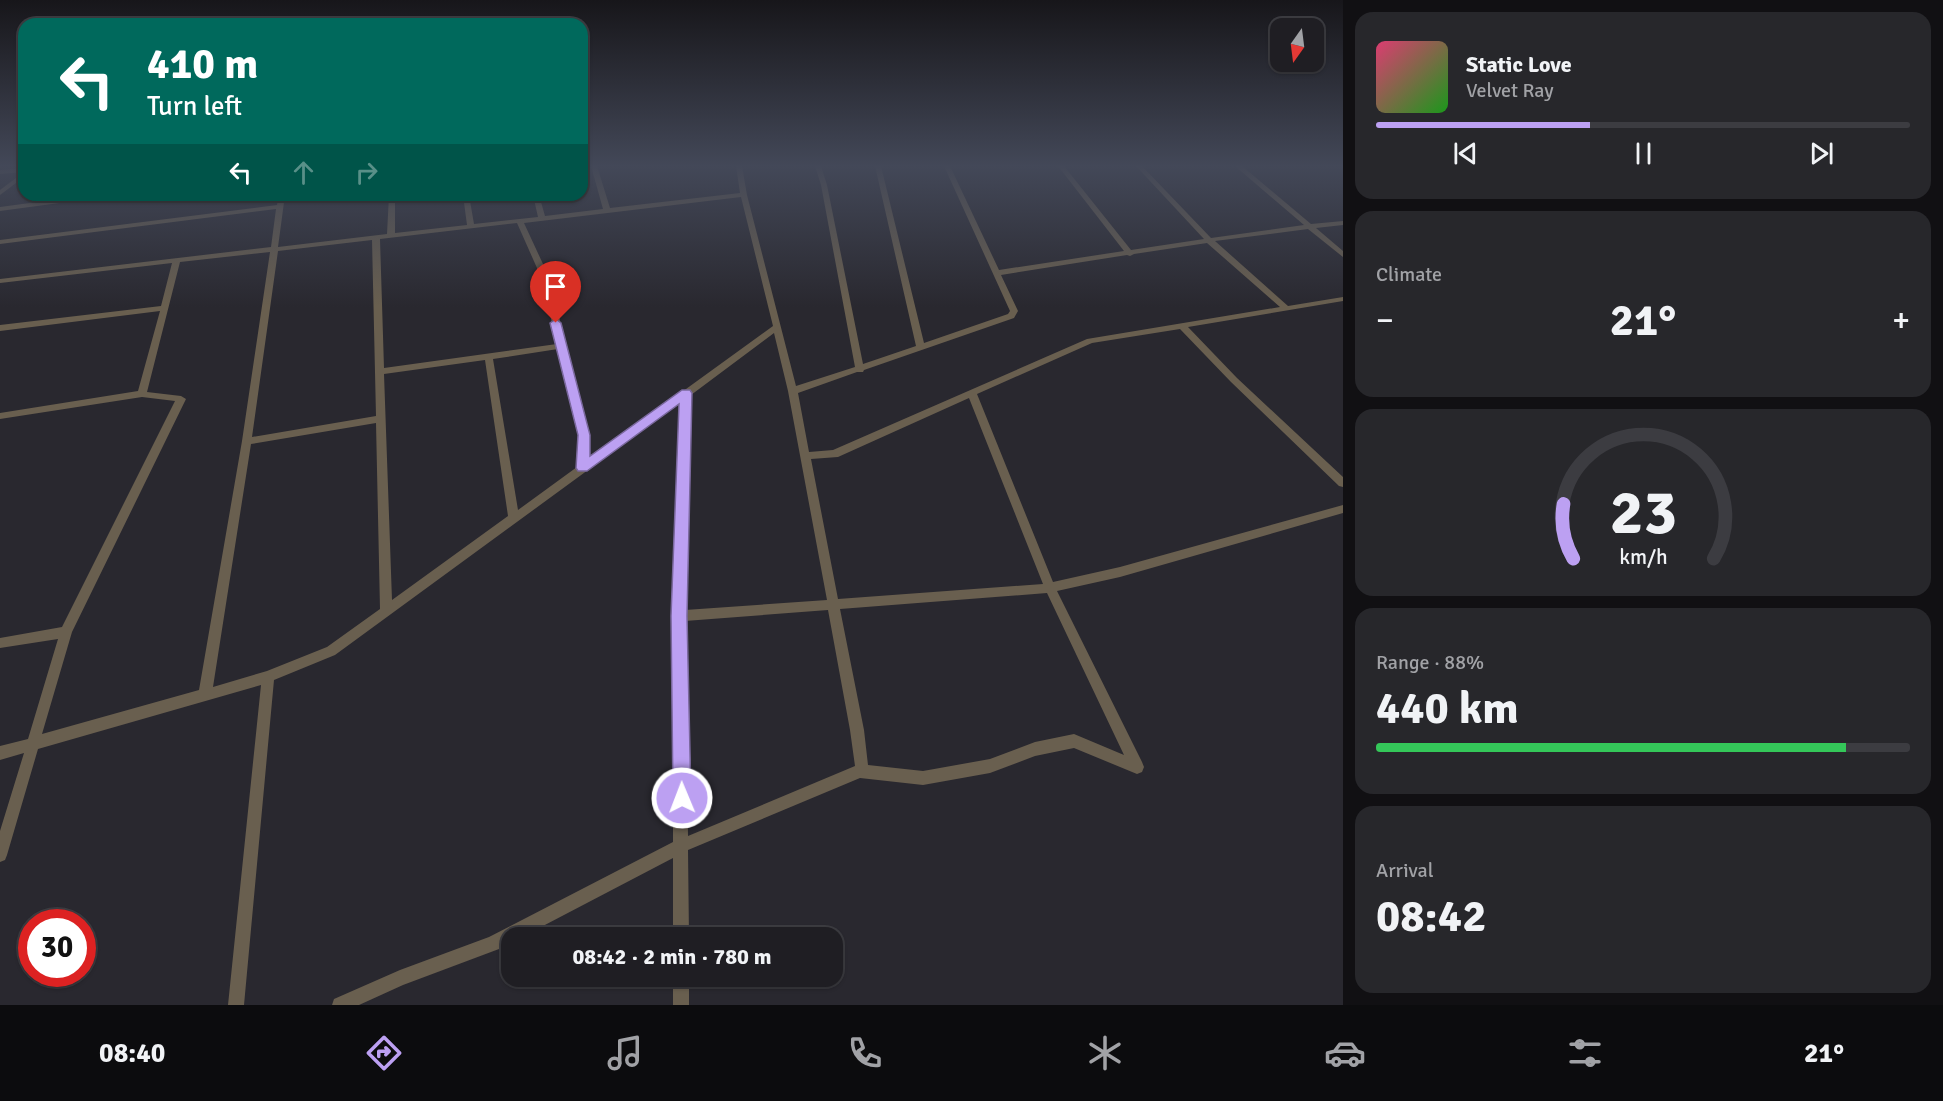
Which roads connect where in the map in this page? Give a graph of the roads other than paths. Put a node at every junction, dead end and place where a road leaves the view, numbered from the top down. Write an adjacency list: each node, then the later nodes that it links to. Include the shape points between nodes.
1 (232, 213): 22 (street)
2 (278, 213): 23 (street)
3 (392, 213): 19 (street)
4 (469, 213): 17 (street)
5 (541, 213): 14 (street)
6 (580, 213): 14 (street)
7 (748, 213): 34 (street)
8 (829, 213): 38 (street)
9 (889, 213): 36 (street)
10 (969, 213): 27 (street)
11 (1098, 213): 24 (street)
12 (1183, 213): 21 (street)
13 (1293, 213): 18 (street)
14 (542, 217): 15 (street)
15 (520, 220): 17 (street); 35 (street, via 545,277)
16 (1343, 223): 18 (street)
17 (471, 226): 19 (street)
18 (1309, 226): 21 (street); 25 (street)
19 (391, 236): 20 (street)
20 (376, 238): 23 (street); 39 (street)
21 (1210, 241): 24 (street); 31 (street)
22 (0, 242)
23 (273, 249): 26 (street); 46 (street)
24 (1130, 254): 27 (street)
25 (1343, 255)
26 (177, 260): 28 (street); 30 (street)
27 (997, 273): 36 (street, via 1014,311 1011,316)
28 (0, 281)
29 (1343, 299): 31 (street)
30 (164, 308): 33 (street); 43 (street)
31 (1286, 308): 32 (street)
32 (1181, 325): 42 (street, via 1090,341); 49 (street)
33 (0, 328)
34 (776, 328): 40 (street); 41 (street)
35 (561, 346): 37 (street); 48 (street, via 584,435)
36 (921, 348): 38 (street)
37 (489, 358): 39 (street); 51 (street)
38 (860, 370): 40 (street)
39 (379, 372): 45 (street)
40 (793, 391): 47 (street)
41 (686, 393): 48 (street); 55 (street)
42 (972, 393): 47 (street, via 834,454); 52 (street)
43 (142, 394): 44 (street); 56 (street, via 181,399)
44 (0, 416)
45 (380, 419): 46 (street); 54 (street)
46 (247, 441): 59 (street)
47 (806, 456): 53 (street)
48 (582, 468): 51 (street)
49 (1343, 483)
50 (1343, 509): 52 (street)
51 (514, 518): 54 (street)
52 (1050, 588): 53 (street); 62 (street, via 1137,766 1074,741 1035,749 990,766 922,778)
53 (834, 604): 55 (street); 62 (street, via 857,730)
54 (386, 611): 58 (street, via 331,651)
55 (679, 616): 63 (street)
56 (66, 632): 57 (street); 60 (street)
57 (0, 643)
58 (268, 677): 59 (street); 67 (street)
59 (205, 695): 60 (street)
60 (33, 743): 61 (street); 64 (street)
61 (0, 753)
62 (860, 771): 63 (street)
63 (681, 846): 65 (street); 68 (street, via 493,943)
64 (0, 855)
65 (681, 927)
66 (681, 987): 69 (street)
67 (236, 1005)
68 (340, 1005)
69 (681, 1005)

